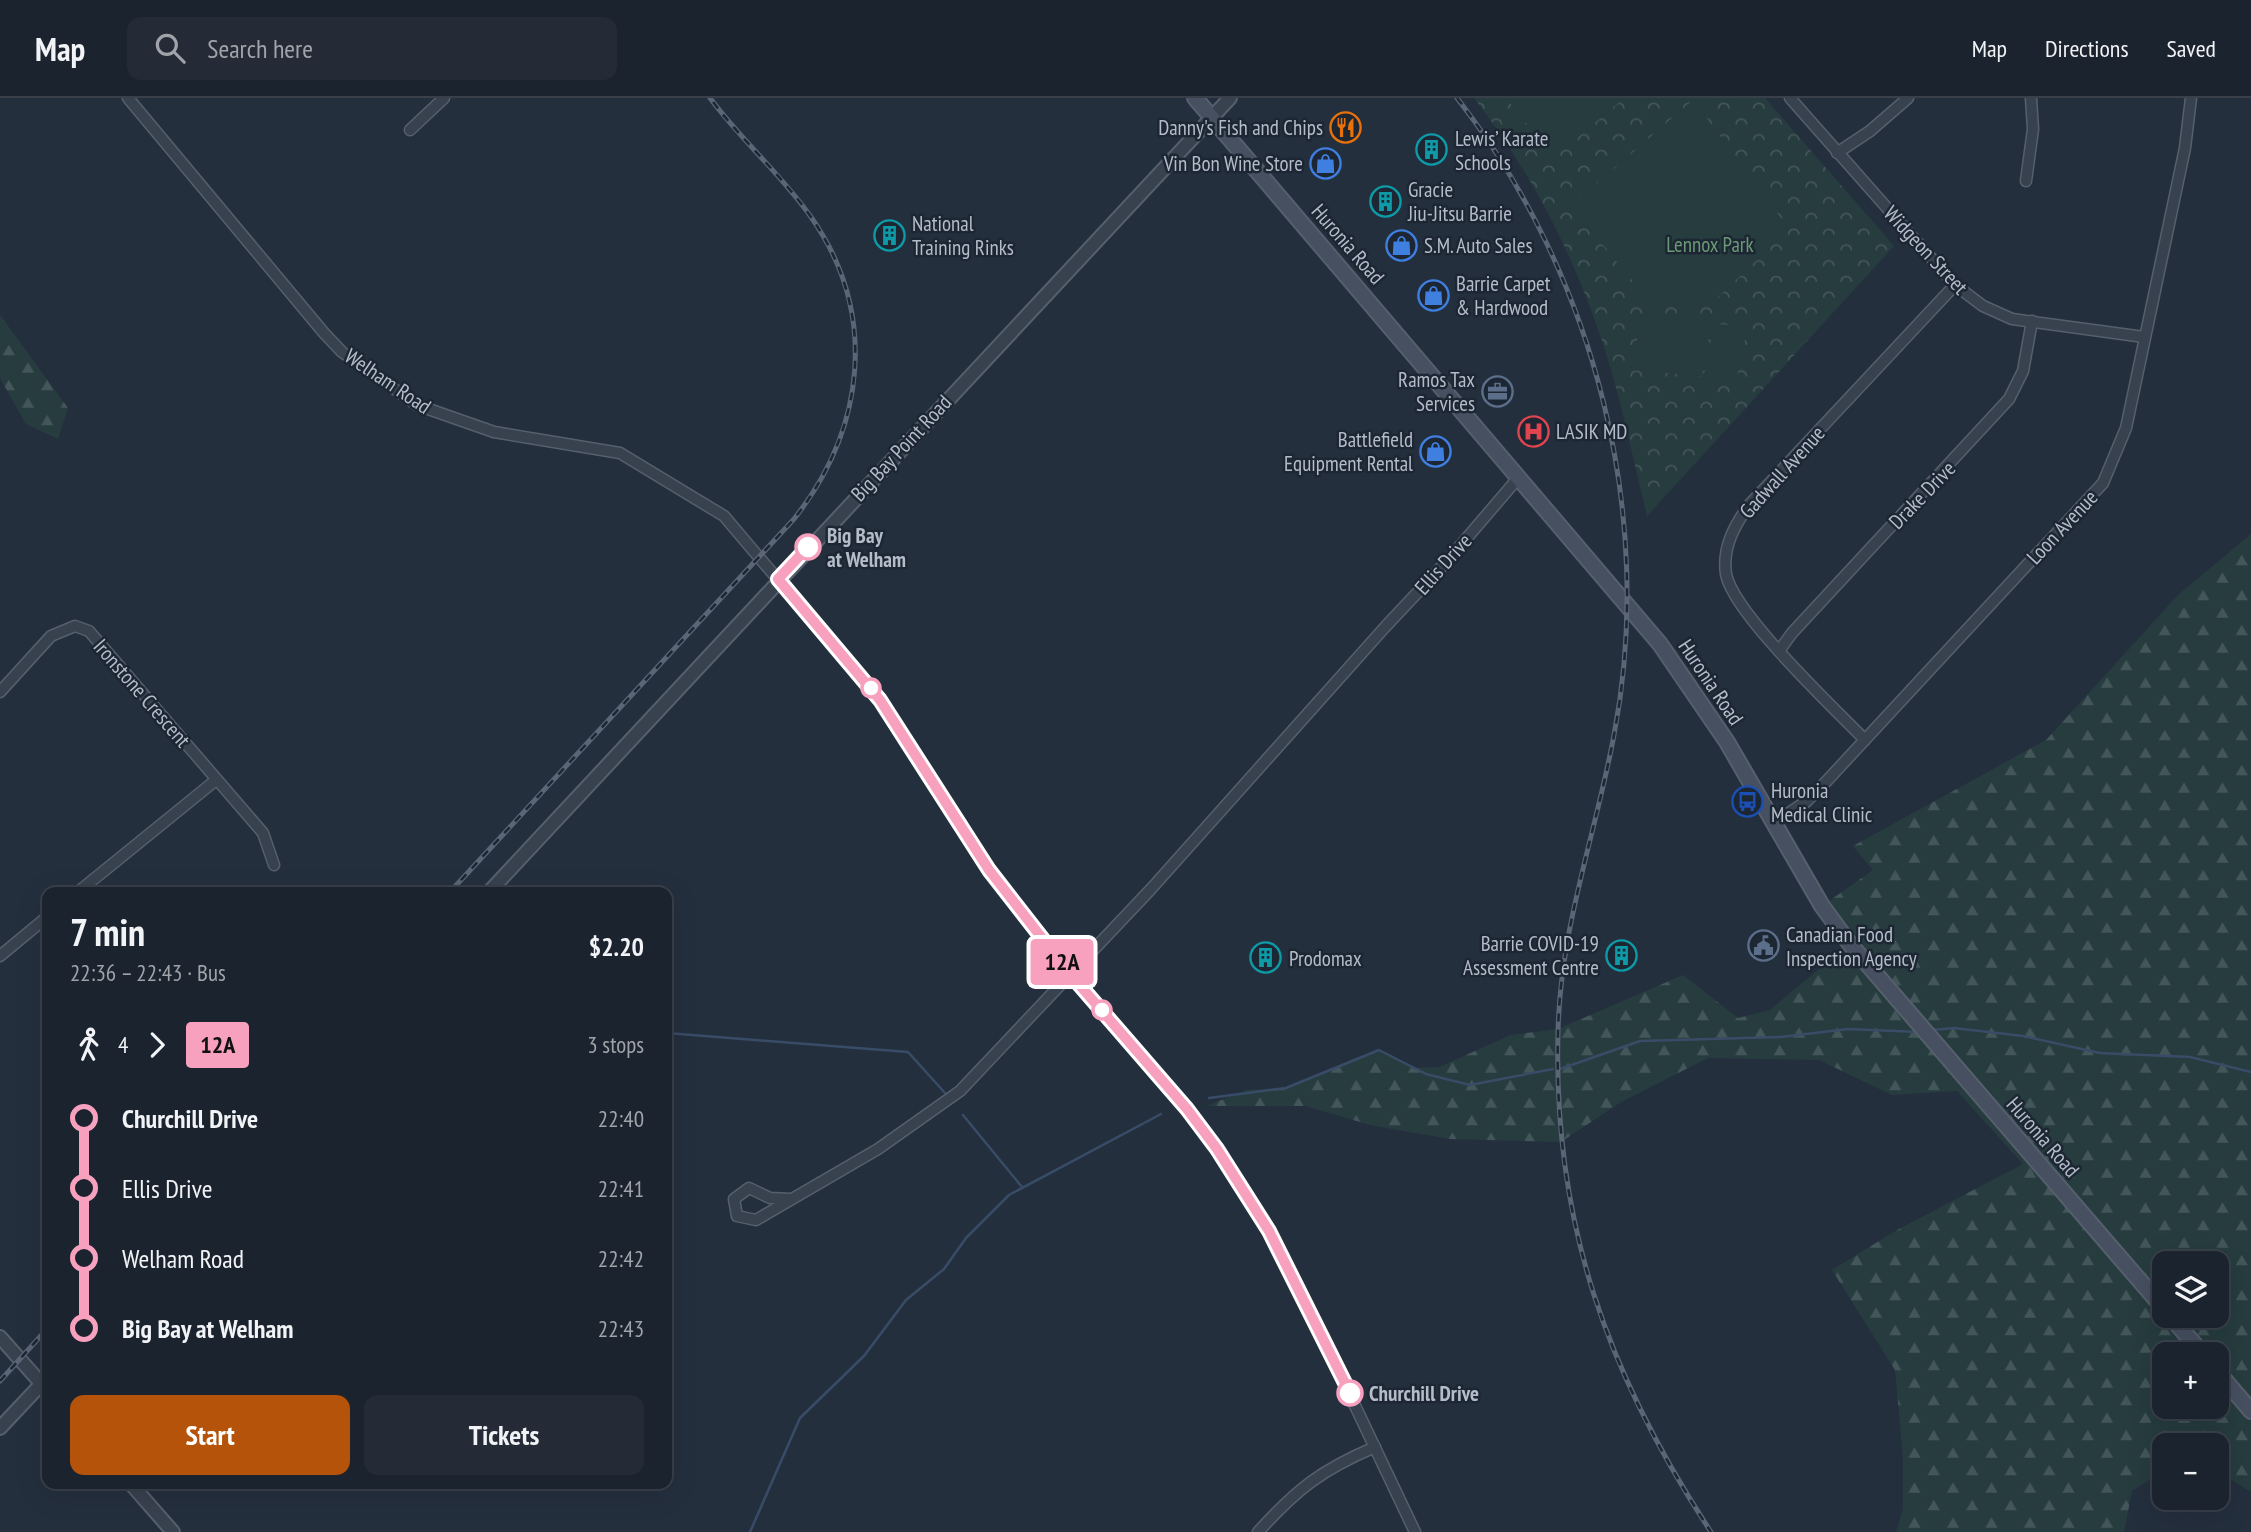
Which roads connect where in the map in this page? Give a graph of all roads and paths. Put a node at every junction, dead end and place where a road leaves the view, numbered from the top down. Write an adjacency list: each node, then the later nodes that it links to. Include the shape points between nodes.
1 (128, 98): 17 (street, Welham Road, via 342,352 417,405 440,415 494,432 620,453 724,516)
2 (444, 98): 10 (street)
3 (1195, 98): 9 (main road, Huronia Road)
4 (1230, 98): 9 (street, Big Bay Point Road)
5 (1790, 98): 11 (street, Widgeon Street)
6 (1908, 98): 11 (street)
7 (2031, 98): 12 (street, via 2033,129)
8 (2191, 98): 15 (street, Loon Avenue, via 2185,148)
9 (1212, 118): 16 (main road, Huronia Road); 17 (street, Big Bay Point Road)
10 (410, 130)
11 (1837, 153): 13 (street, Widgeon Street)
12 (2026, 181)
13 (1955, 285): 14 (street, Widgeon Street, via 1983,306 2012,319); 18 (street, Gadwall Avenue, via 1735,525 1727,550 1726,576 1752,620)
14 (2032, 321): 15 (street, Widgeon Street); 18 (street, Drake Drive, via 2023,371 2009,399)
15 (2144, 337): 20 (street, Loon Avenue, via 2126,428 2103,484)
16 (1519, 477): 22 (main road, Huronia Road, via 1660,643 1727,742); 28 (street, Ellis Drive)
17 (778, 579): 25 (street, Big Bay Point Road); 28 (street, Welham Road, via 880,700 989,870)
18 (1779, 651): 20 (street, Gadwall Avenue)
19 (0, 692): 21 (street, Ironstone Crescent, via 51,636 75,626 89,631)
20 (1865, 740): 22 (street, Loon Avenue, via 1807,801)
21 (216, 780): 23 (street, Ironstone Crescent, via 263,833); 24 (street)
22 (1774, 823): 30 (main road, Huronia Road, via 1850,944)
23 (274, 865)
24 (84, 887)
25 (494, 887)
26 (42, 922): 27 (street)
27 (0, 956)
28 (1070, 974): 29 (street, Ellis Drive, via 960,1091 878,1149); 39 (street, Welham Road, via 1187,1109 1223,1158 1274,1240)
29 (791, 1199): 29 (street, Ellis Drive, via 770,1198 749,1188 734,1199 737,1216 755,1220)
30 (2152, 1295)
31 (2180, 1328): 33 (main road)
32 (0, 1337): 34 (street)
33 (2193, 1342)
34 (42, 1381)
35 (2229, 1385): 37 (main road)
36 (42, 1387): 38 (street)
37 (2251, 1410)
38 (0, 1429)
39 (1375, 1447): 42 (street, via 1309,1480); 43 (street, Welham Road)
40 (135, 1489): 41 (street)
41 (173, 1532)
42 (1258, 1532)
43 (1415, 1532)

